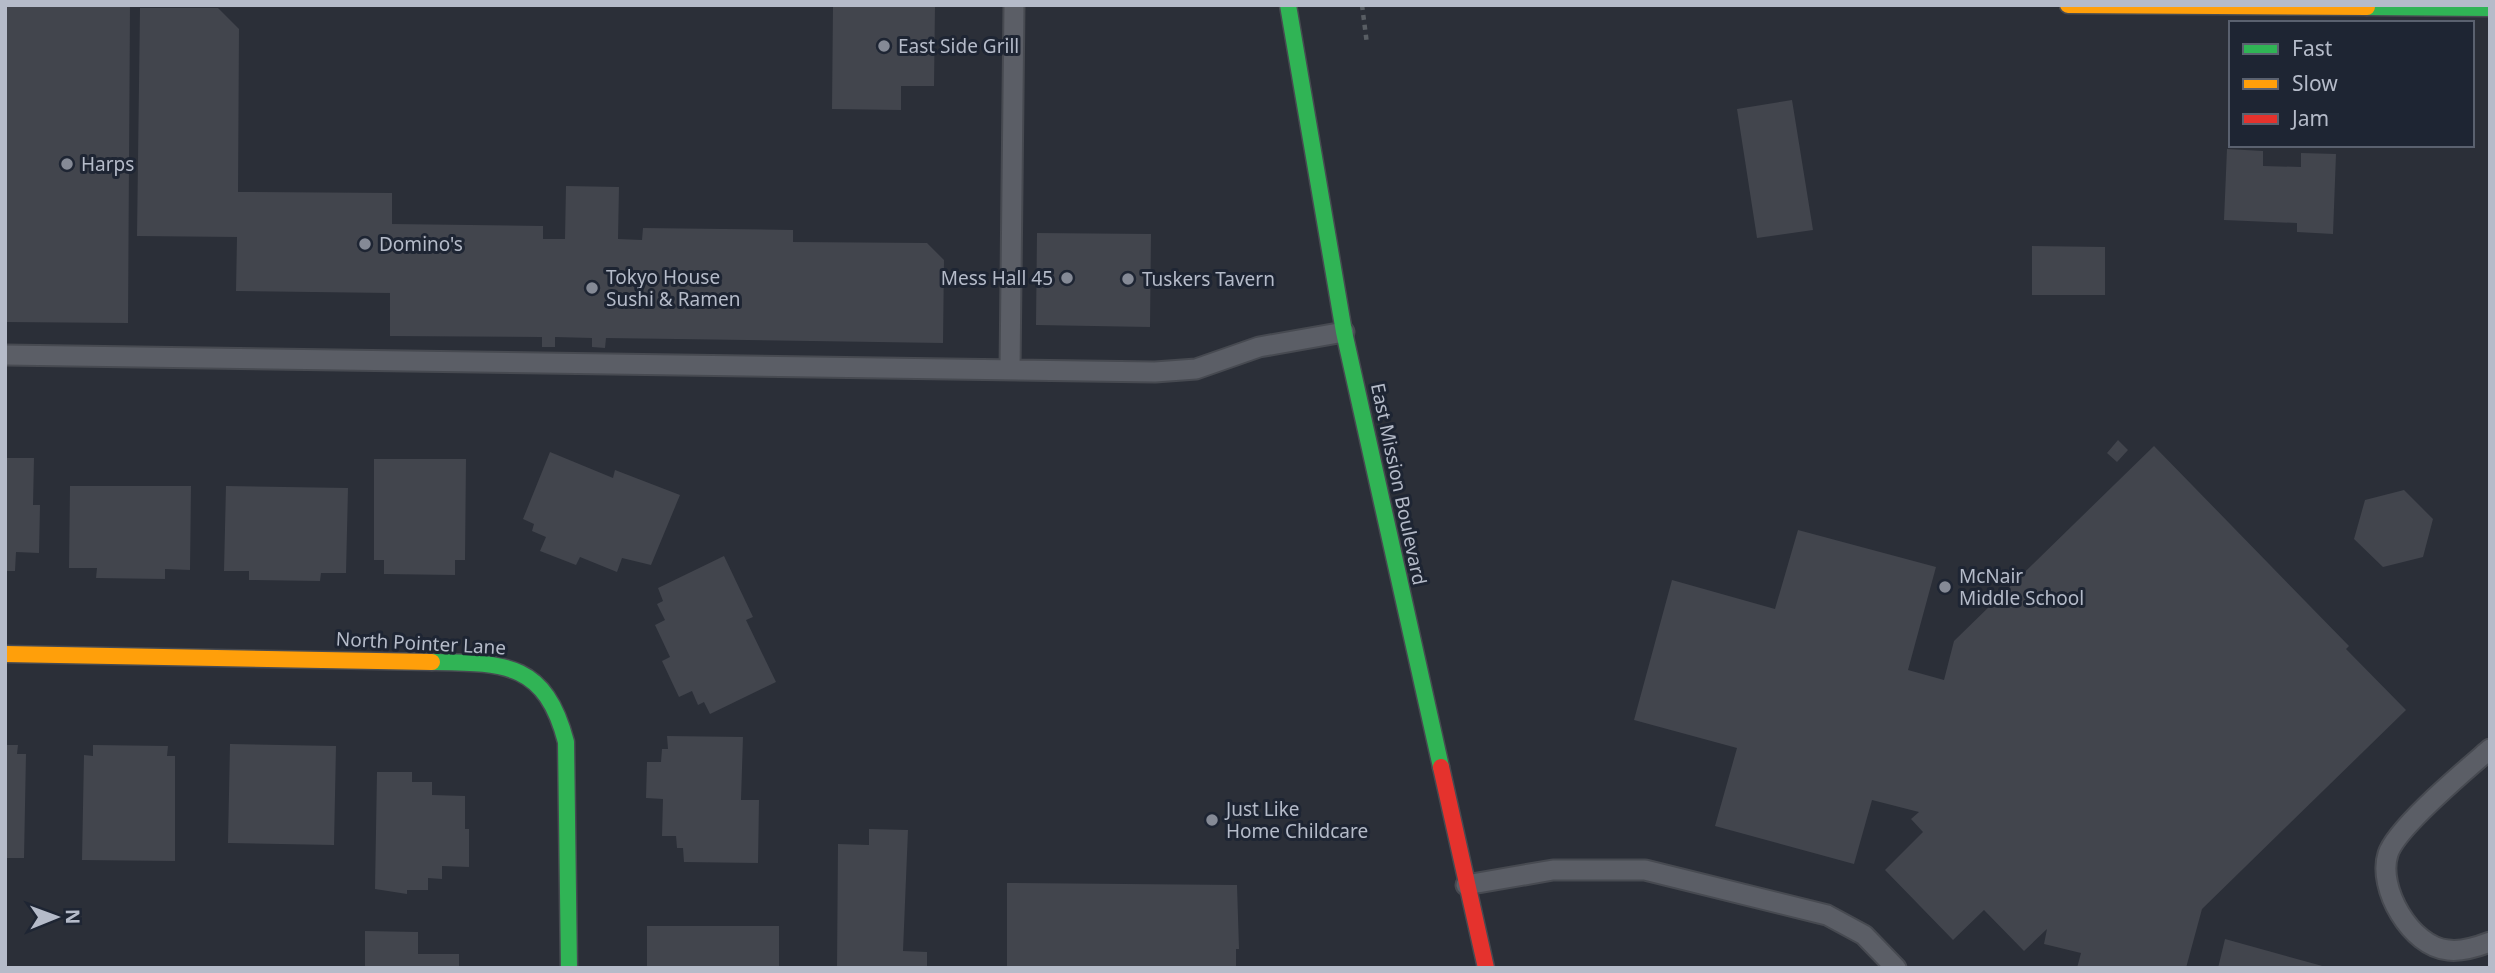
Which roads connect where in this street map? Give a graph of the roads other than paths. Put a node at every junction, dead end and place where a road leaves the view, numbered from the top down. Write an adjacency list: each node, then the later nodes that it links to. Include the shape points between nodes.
1 (1014, 5): 7 (lane)
2 (1289, 5): 5 (street, East Mission Boulevard)
3 (2068, 5): 4 (street)
4 (2490, 8)
5 (1345, 332): 7 (lane, via 1259,346 1196,369); 10 (street, East Mission Boulevard)
6 (5, 355): 7 (lane)
7 (1010, 370)
8 (5, 654): 12 (street, North Pointer Lane, via 487,663 529,676 547,691 559,712 566,742)
9 (2490, 749): 11 (lane, via 2400,833 2388,855 2388,882 2397,909 2415,934 2446,951)
10 (1466, 885): 13 (street, East Mission Boulevard); 14 (lane, via 1553,870 1645,870 1826,915 1864,935)
11 (2490, 942)
12 (569, 968)
13 (1486, 968)
14 (1896, 968)

